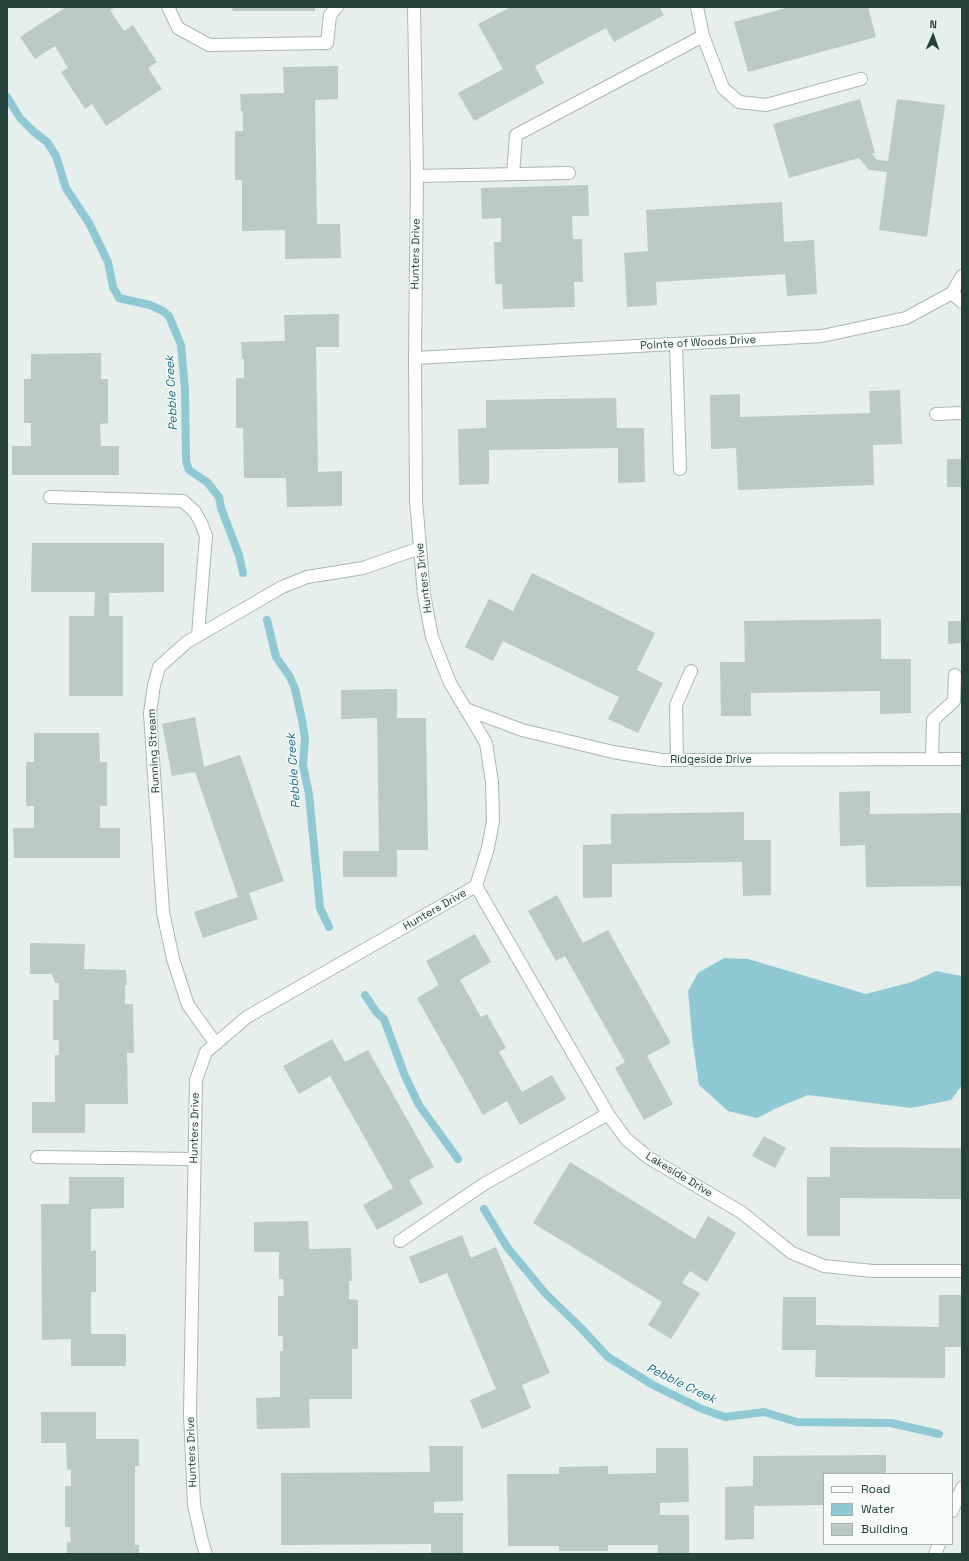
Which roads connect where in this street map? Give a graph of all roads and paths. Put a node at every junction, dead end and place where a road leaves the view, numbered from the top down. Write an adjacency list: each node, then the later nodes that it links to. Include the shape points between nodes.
1 (168, 7): 2 (street, via 178,28 209,45 327,43 330,15)
2 (337, 7)
3 (414, 7): 9 (street, Hunters Drive)
4 (697, 7): 5 (street)
5 (704, 36): 6 (street, via 723,88 739,102 766,105); 8 (street, via 516,135)
6 (861, 80)
7 (570, 173): 8 (street)
8 (513, 174): 9 (street)
9 (417, 176): 14 (street, Hunters Drive)
10 (962, 276): 11 (street)
11 (952, 294): 12 (street); 13 (street, Pointe of Woods Drive, via 906,318 822,336)
12 (962, 302)
13 (676, 344): 14 (street, Pointe of Woods Drive); 17 (street)
14 (415, 358): 19 (street, Hunters Drive, via 416,500)
15 (962, 413): 16 (street)
16 (936, 414)
17 (680, 469)
18 (50, 497): 20 (street, via 183,501 195,512 206,536)
19 (420, 548): 20 (street, Running Stream, via 363,568 307,577 282,587); 23 (street, Hunters Drive, via 424,595 432,637 450,683)
20 (198, 635): 28 (street, Running Stream, via 159,667 150,713 163,912 173,959 188,1006)
21 (691, 671): 26 (street, via 676,705)
22 (955, 675): 24 (street, via 954,701 933,720)
23 (466, 709): 26 (street, Ridgeside Drive, via 522,730 613,752); 27 (street, Hunters Drive, via 486,743 492,782 493,821)
24 (932, 759): 25 (street, Ridgeside Drive); 26 (street, Ridgeside Drive)
25 (962, 759)
26 (677, 760)
27 (476, 886): 28 (street, Hunters Drive, via 247,1017); 29 (street, Lakeside Drive)
28 (216, 1044): 31 (street, Hunters Drive, via 206,1052 196,1080)
29 (608, 1114): 32 (street, via 484,1184); 33 (street, Lakeside Drive, via 626,1139 649,1158 741,1212 792,1253 824,1266 873,1271)
30 (36, 1157): 31 (street)
31 (194, 1159): 36 (street, Hunters Drive, via 190,1414 194,1505)
32 (400, 1241)
33 (962, 1271)
34 (962, 1488): 35 (street)
35 (953, 1509)
36 (206, 1554)

